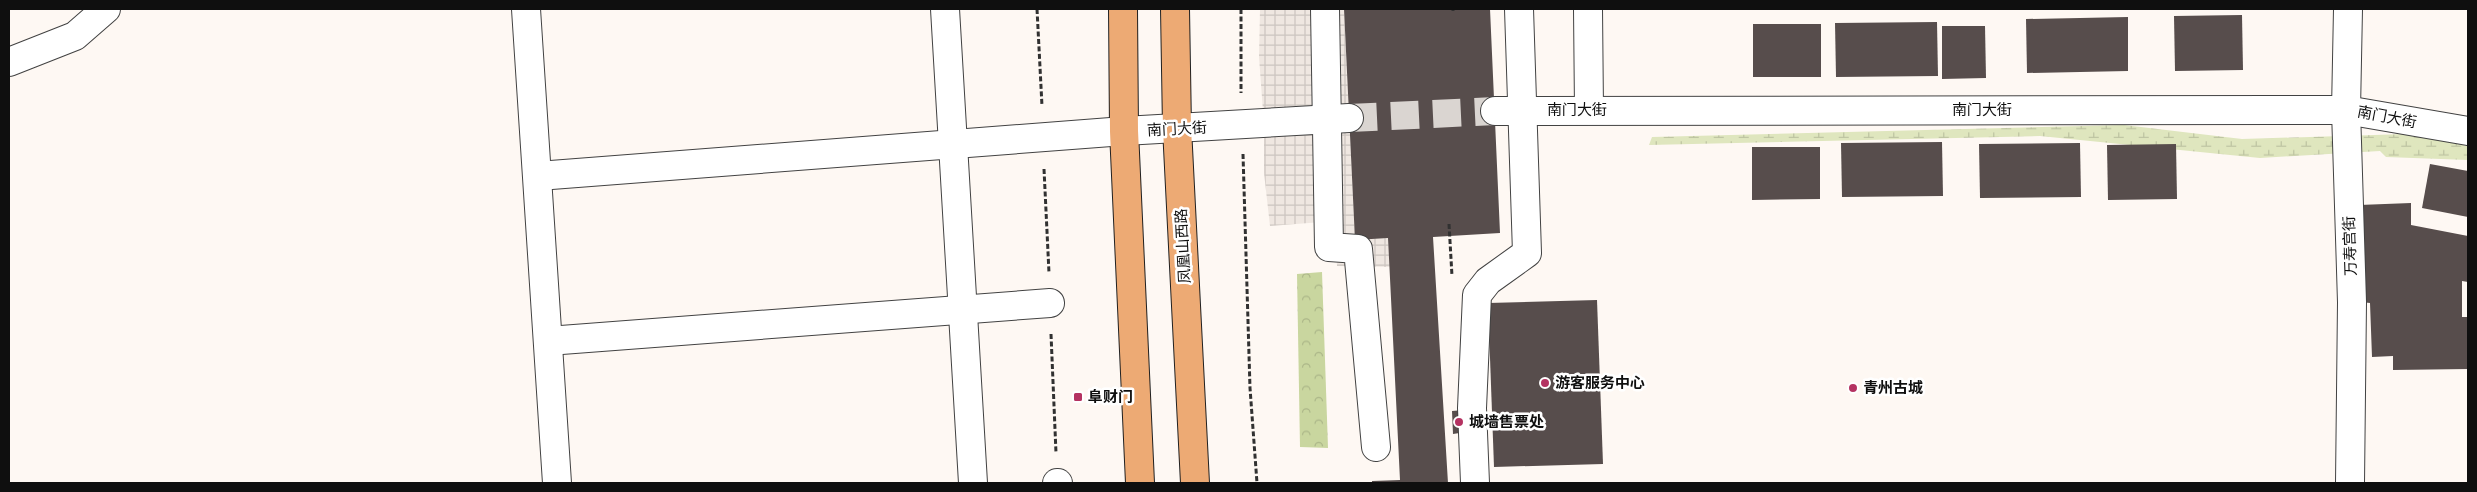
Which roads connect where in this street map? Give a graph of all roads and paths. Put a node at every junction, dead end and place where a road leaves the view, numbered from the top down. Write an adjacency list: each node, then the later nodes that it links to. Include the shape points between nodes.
1 (79, 9): 13 (street)
2 (106, 9): 13 (street)
3 (526, 9): 26 (street)
4 (945, 9): 25 (street)
5 (1037, 9): 24 (path)
6 (1123, 9): 22 (main road)
7 (1175, 9): 21 (main road, 凤凰山西路)
8 (1241, 9): 20 (path)
9 (1325, 9): 19 (street)
10 (1519, 9): 15 (street)
11 (1588, 9): 16 (street)
12 (2348, 9): 17 (street, 万寿宫街)
13 (76, 36): 14 (street)
14 (9, 62)
15 (1522, 110): 16 (street, 南门大街); 18 (street, 南门大街); 37 (street, via 1527,253 1488,281 1477,294 1472,408)
16 (1589, 110): 17 (street, 南门大街)
17 (2346, 110): 23 (street, 南门大街); 38 (street, 万寿宫街, via 2352,302)
18 (1494, 111)
19 (1338, 119): 20 (street, 南门大街); 30 (street, via 1329,247 1358,249)
20 (1242, 126): 21 (street, 南门大街); 36 (path, via 1250,388)
21 (1177, 128): 22 (street, 南门大街); 35 (main road, 凤凰山西路)
22 (1124, 131): 24 (street, 南门大街); 34 (main road)
23 (2468, 131)
24 (1043, 137): 25 (street, 南门大街); 27 (path)
25 (953, 144): 26 (street, 南门大街); 28 (street)
26 (538, 176): 29 (street)
27 (1050, 303): 28 (street); 33 (path)
28 (963, 310): 29 (street); 32 (street)
29 (548, 340): 31 (street)
30 (1376, 448)
31 (557, 483)
32 (973, 483)
33 (1058, 483)
34 (1140, 483)
35 (1195, 483)
36 (1257, 483)
37 (1475, 483)
38 (2350, 483)

